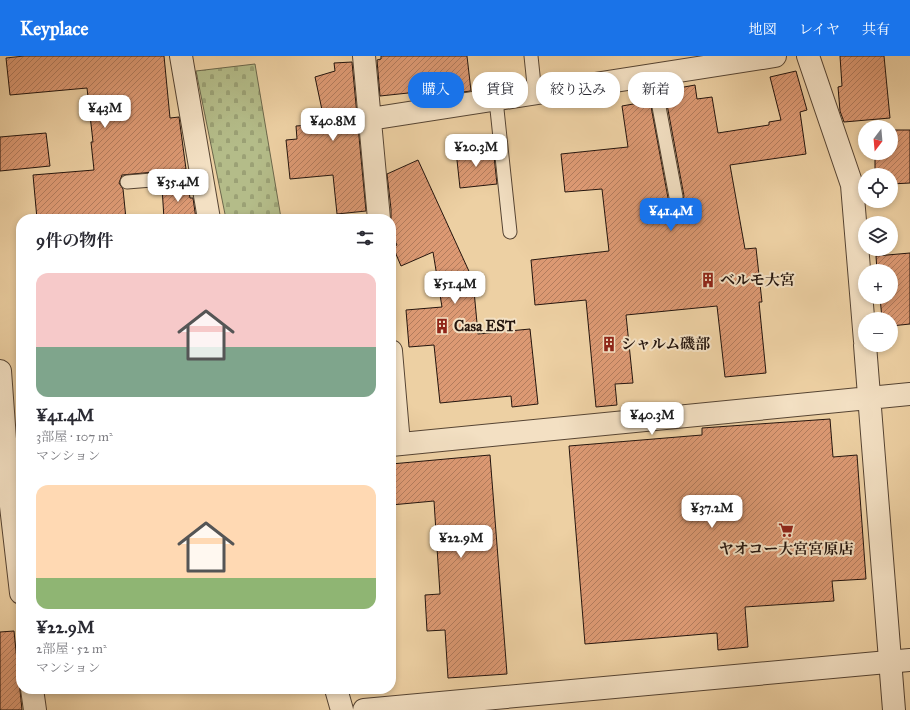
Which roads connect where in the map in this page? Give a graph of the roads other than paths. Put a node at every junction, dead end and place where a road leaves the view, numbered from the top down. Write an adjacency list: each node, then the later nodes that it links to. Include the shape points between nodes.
1 (181, 56): 14 (street)
2 (364, 56): 13 (street)
3 (531, 56): 8 (lane)
4 (775, 56): 6 (street)
5 (808, 56): 20 (street, via 852,185)
6 (672, 72)
7 (628, 79): 8 (street)
8 (535, 94): 9 (street)
9 (528, 95)
10 (472, 104): 13 (street)
11 (497, 108): 19 (lane)
12 (659, 108): 16 (lane)
13 (370, 119): 18 (street)
14 (202, 176): 15 (lane); 17 (street)
15 (127, 182)
16 (676, 197)
17 (208, 214)
18 (379, 214)
19 (510, 232)
20 (863, 312)
21 (866, 352): 24 (street)
22 (0, 371): 26 (street)
23 (910, 394): 24 (street)
24 (870, 397): 25 (street); 28 (street)
25 (396, 445)
26 (10, 480): 27 (street)
27 (16, 542)
28 (900, 660): 33 (street); 34 (street)
29 (33, 694): 31 (street)
30 (337, 694): 32 (street)
31 (35, 710)
32 (342, 710)
33 (364, 710)
34 (894, 710)

